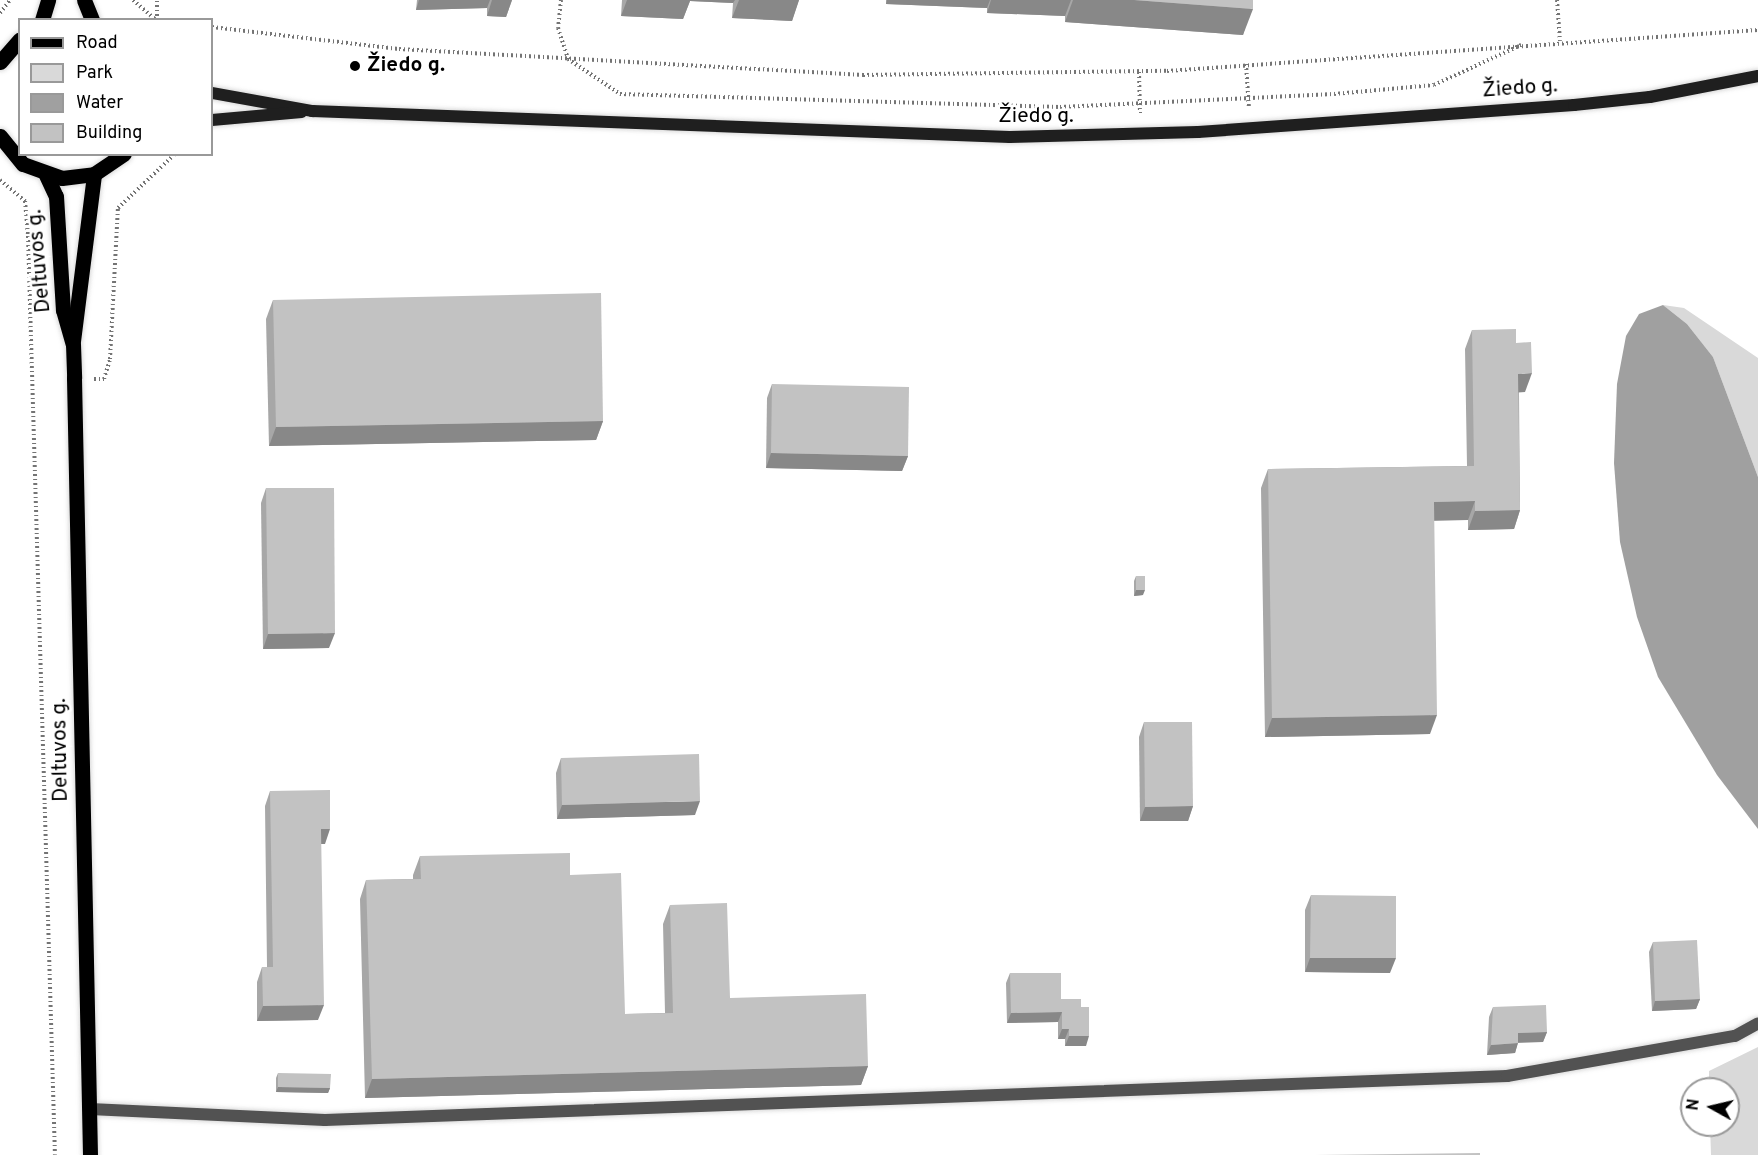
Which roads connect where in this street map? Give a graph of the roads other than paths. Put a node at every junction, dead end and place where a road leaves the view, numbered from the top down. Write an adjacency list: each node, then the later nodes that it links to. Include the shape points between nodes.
1 (48, 0): 3 (main road)
2 (84, 0): 4 (main road)
3 (43, 18)
4 (91, 18)
5 (18, 41): 6 (main road)
6 (0, 62)
7 (1758, 76): 9 (street, Žiedo g., via 1650,97 1140,134 1010,137)
8 (213, 93): 9 (street, Žiedo g.)
9 (312, 111): 10 (street, Žiedo g.)
10 (213, 120)
11 (0, 136): 14 (main road, via 23,164)
12 (121, 156): 13 (main road)
13 (94, 174): 14 (main road); 15 (main road, Deltuvos g.)
14 (46, 175): 15 (main road, Deltuvos g., via 56,196 63,310)
15 (73, 344): 17 (main road, Deltuvos g.)
16 (1758, 1023): 17 (street, via 1735,1036 1507,1076 325,1120)
17 (90, 1108): 18 (main road, Deltuvos g.)
18 (90, 1155)

